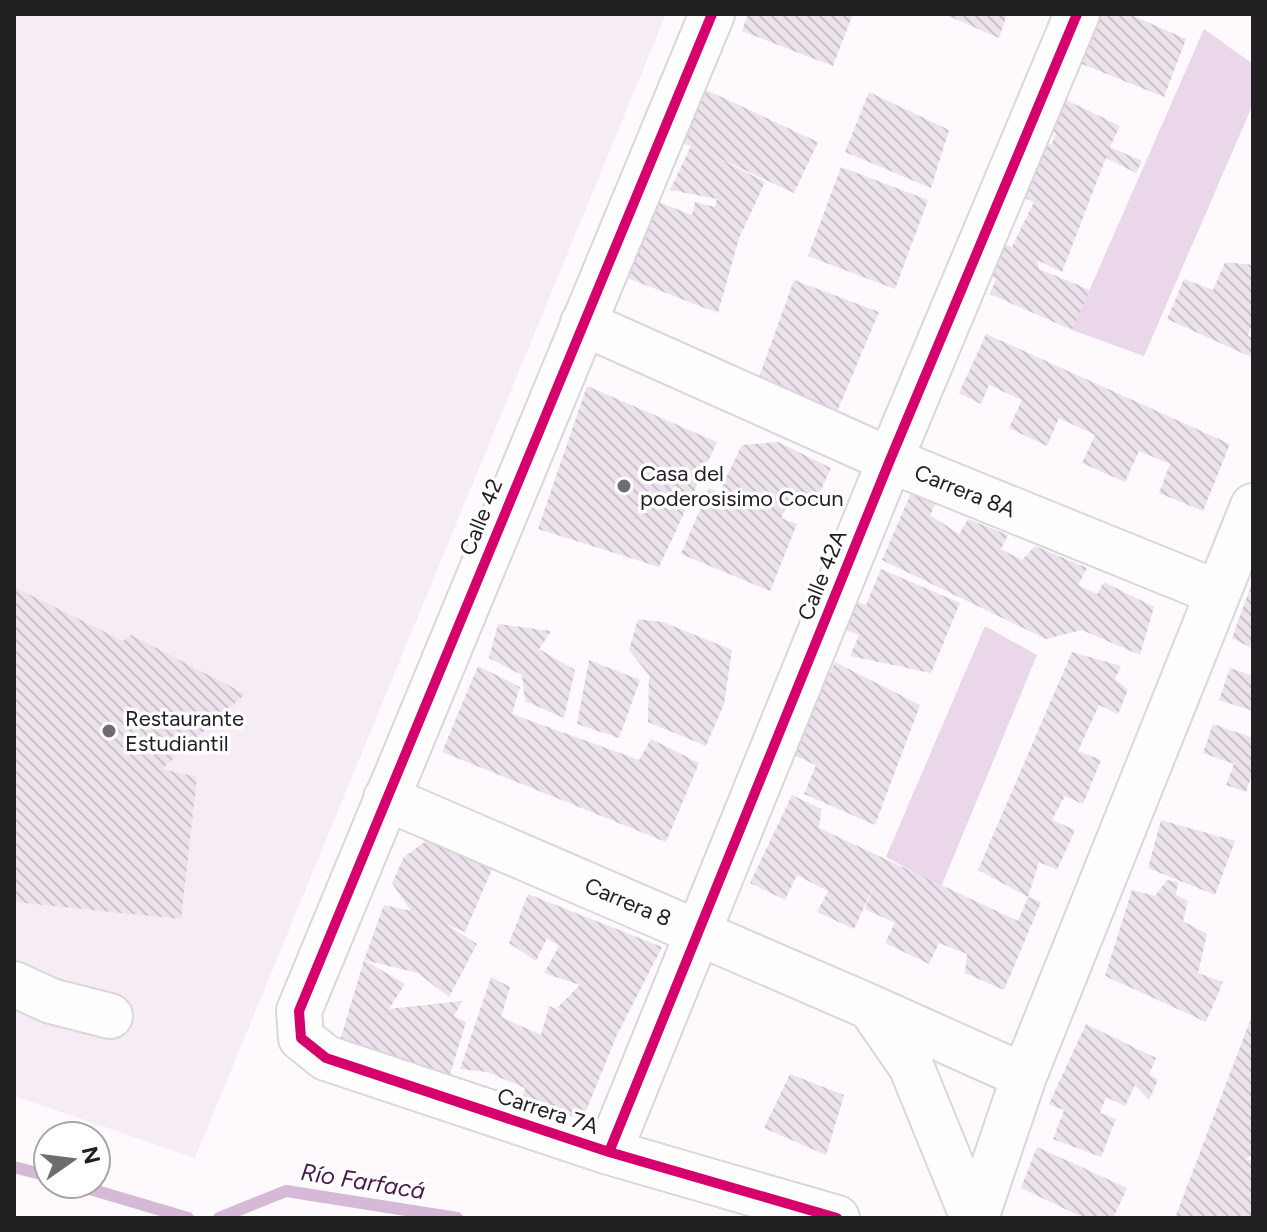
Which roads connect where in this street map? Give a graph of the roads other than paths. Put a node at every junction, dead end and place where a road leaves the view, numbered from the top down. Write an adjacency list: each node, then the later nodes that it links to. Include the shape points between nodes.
1 (712, 14): 3 (street, Calle 42)
2 (1077, 14): 4 (street, Calle 42A)
3 (583, 323): 4 (street, Carrera 8A); 7 (street, Calle 42)
4 (890, 460): 6 (street, Carrera 8A); 8 (street, Calle 42A)
5 (1253, 506): 6 (street)
6 (1218, 593): 13 (street)
7 (386, 798): 8 (street, Carrera 8); 12 (street, Calle 42, via 299,1011)
8 (699, 932): 10 (street, Carrera 8); 14 (street, Calle 42A)
9 (14, 984): 11 (street, via 51,1001)
10 (870, 1007): 13 (street, Carrera 8); 16 (street, via 911,1066)
11 (110, 1016)
12 (301, 1038): 14 (street, Carrera 7A, via 326,1058)
13 (1024, 1076): 16 (street)
14 (609, 1152): 15 (street, Carrera 7A)
15 (837, 1218)
16 (975, 1218)

